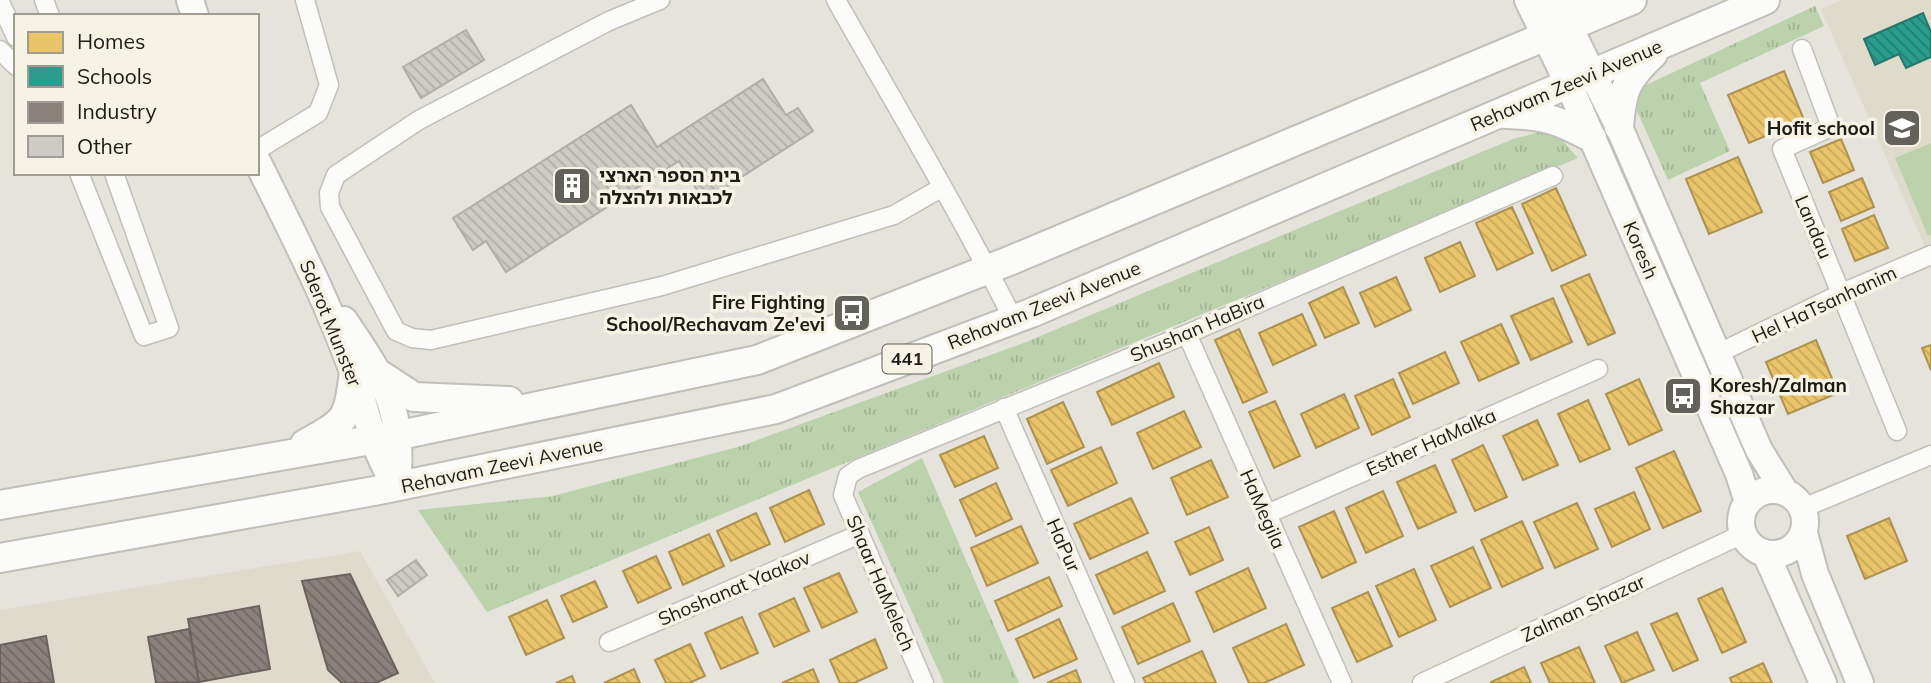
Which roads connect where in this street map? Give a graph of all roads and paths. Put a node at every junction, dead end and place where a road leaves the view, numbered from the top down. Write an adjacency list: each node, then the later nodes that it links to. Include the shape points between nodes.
1 (5, 0): 9 (street)
2 (305, 0): 20 (street, via 329,85 318,113)
3 (660, 0): 25 (street, via 609,21 419,120 336,175 329,193 330,207 396,331 431,340 662,286 894,215)
4 (836, 0): 25 (street)
5 (1528, 0): 10 (street, Koresh)
6 (1553, 0): 10 (street, Koresh)
7 (1765, 0): 12 (main road, Rehavam Zeevi Avenue / 441)
8 (1629, 1): 10 (main road)
9 (0, 3): 11 (street)
10 (1560, 22): 16 (street, Koresh); 28 (main road)
11 (14, 33)
12 (1664, 43): 16 (main road, Rehavam Zeevi Avenue / 441); 18 (main road, via 1630,75 1622,93)
13 (1802, 49): 29 (street, Landau, via 1831,127 1782,149)
14 (0, 50): 15 (street)
15 (14, 64)
16 (1581, 79): 17 (main road, Rehavam Zeevi Avenue / 441); 18 (street, Koresh); 19 (street, Koresh)
17 (1500, 114): 19 (main road, via 1541,115); 30 (main road, Rehavam Zeevi Avenue / 441)
18 (1619, 127): 32 (street, Koresh)
19 (1592, 138): 45 (street, Koresh)
20 (259, 149)
21 (259, 165): 27 (street, Sderot Munster)
22 (80, 175): 23 (street, via 144,336 169,328)
23 (115, 175)
24 (1553, 176): 31 (street, Shushan HaBira)
25 (941, 188): 28 (street)
26 (1931, 255): 29 (street, Hel HaTsanhanim)
27 (308, 265): 34 (street, Sderot Munster); 35 (street)
28 (988, 269): 30 (street); 36 (main road, via 757,360)
29 (1842, 293): 32 (street, Hel HaTsanhanim); 38 (street, Landau)
30 (1013, 319): 44 (main road, Rehavam Zeevi Avenue / 441, via 776,409)
31 (1187, 334): 37 (street, Shushan HaBira); 48 (street, HaMegila)
32 (1717, 354): 47 (street, Koresh, via 1759,450)
33 (1598, 369): 48 (street, Esther HaMalka)
34 (354, 373): 40 (street, Sderot Munster); 41 (main road, via 348,414 337,426)
35 (382, 376): 36 (main road, via 414,397); 39 (street)
36 (557, 402): 39 (main road)
37 (1004, 408): 43 (street, Shushan HaBira, via 858,469); 55 (street, HaPur)
38 (1898, 431)
39 (400, 435): 40 (main road); 44 (street)
40 (372, 440): 41 (main road); 44 (street, Sderot Munster)
41 (288, 454): 46 (main road)
42 (1931, 455): 47 (street)
43 (844, 483): 49 (street, Shaar HaMelech, via 843,495)
44 (397, 486): 52 (main road, Rehavam Zeevi Avenue / 441)
45 (1748, 502): 47 (street, via 1765,491); 50 (street)
46 (0, 505)
47 (1797, 511): 51 (street, via 1800,541 1785,552); 59 (street, Koresh, via 1815,574)
48 (1265, 515): 56 (street, HaMegila)
49 (860, 534): 53 (street, Shoshanat Yaakov); 54 (street, Shaar HaMelech)
50 (1743, 534): 51 (street, via 1752,547); 57 (street, Zalman Shazar)
51 (1766, 554): 58 (street)
52 (0, 558)
53 (609, 642)
54 (924, 683)
55 (1125, 683)
56 (1342, 683)
57 (1422, 683)
58 (1822, 683)
59 (1860, 683)

